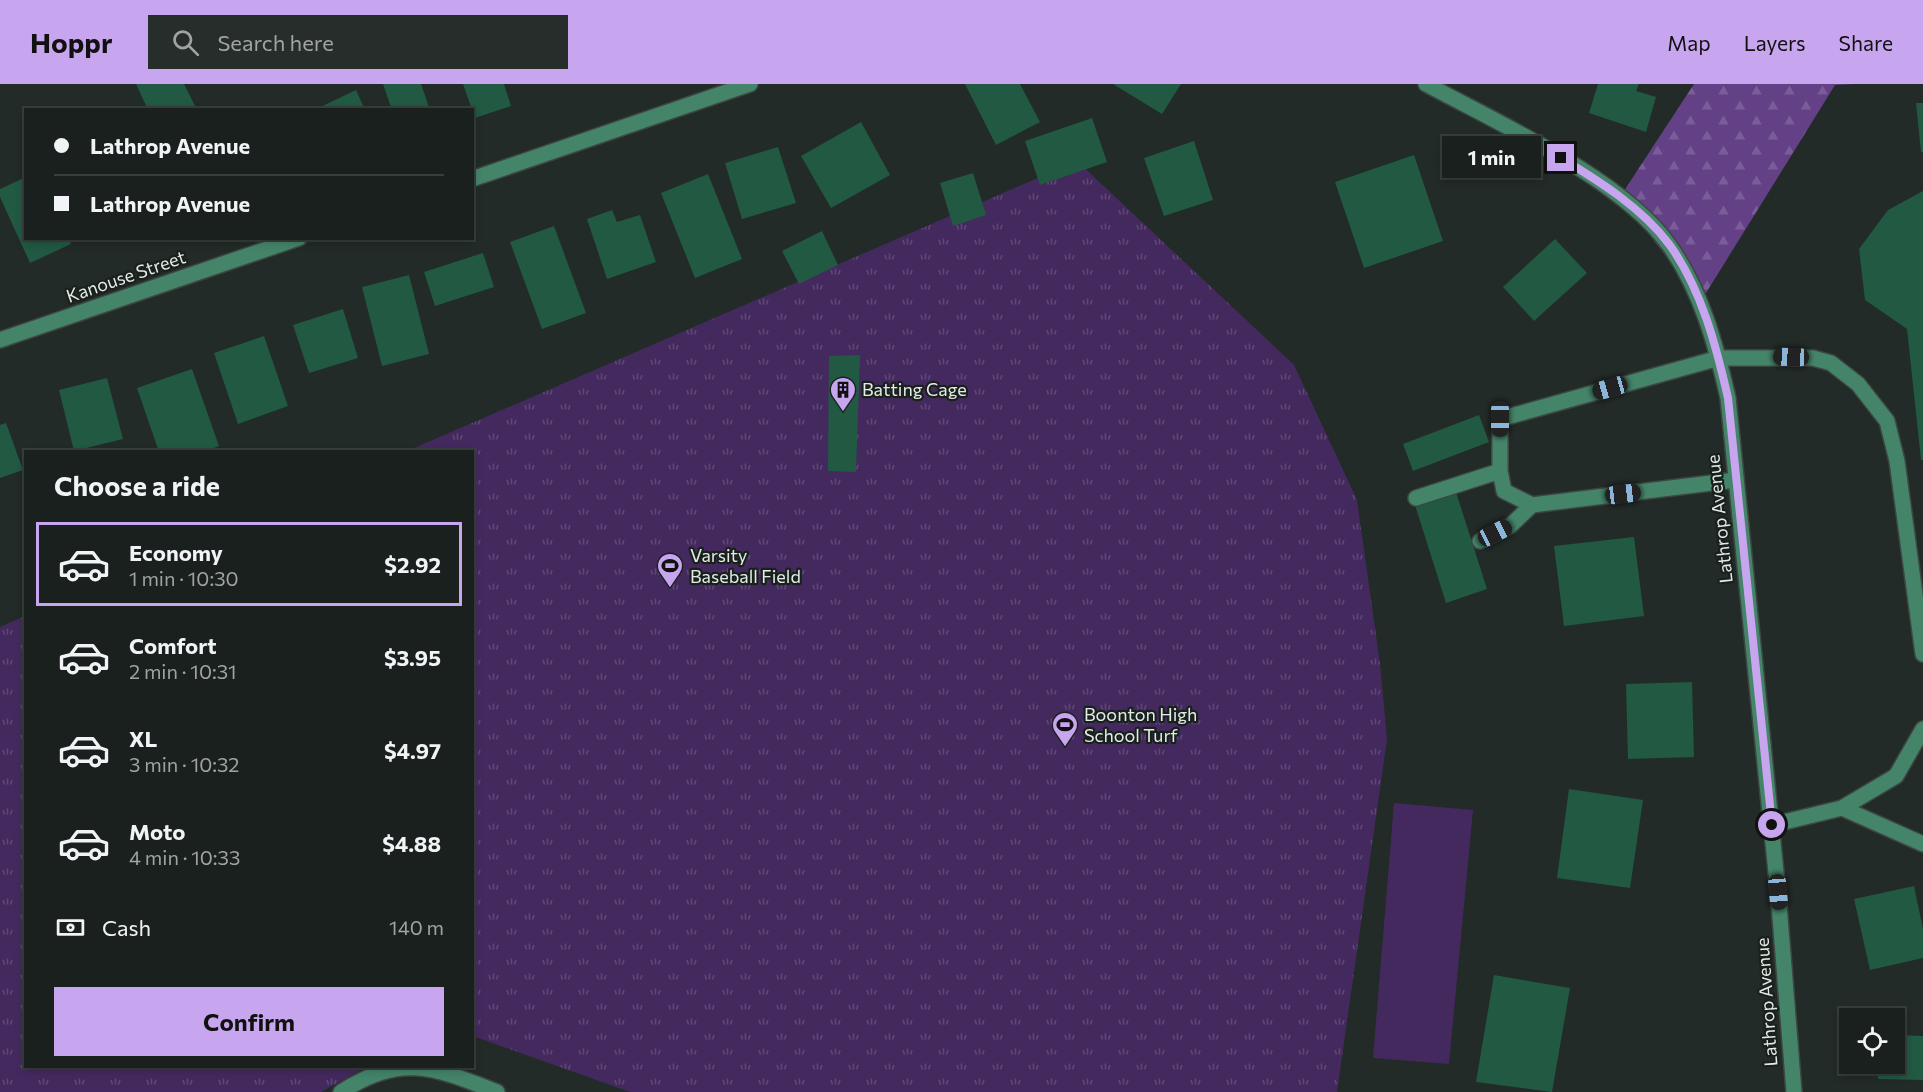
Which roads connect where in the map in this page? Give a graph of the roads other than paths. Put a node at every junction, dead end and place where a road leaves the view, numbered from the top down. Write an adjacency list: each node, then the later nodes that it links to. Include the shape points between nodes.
1 (750, 84): 3 (street)
2 (1426, 84): 6 (street, Lathrop Avenue, via 1580,169 1636,209 1668,244 1693,285)
3 (474, 178)
4 (293, 240): 5 (street, Kanouse Street)
5 (0, 340)
6 (1719, 358): 7 (street, via 1500,419); 8 (street, Lathrop Avenue, via 1728,398); 12 (street, via 1814,358 1831,363 1858,384 1887,421 1897,460)
7 (1500, 471): 9 (street); 10 (street, via 1504,491)
8 (1736, 480): 10 (street); 15 (street, Lathrop Avenue)
9 (1416, 498)
10 (1532, 505): 11 (street, via 1510,526)
11 (1480, 541)
12 (1923, 654)
13 (1923, 729): 14 (street, via 1896,776)
14 (1842, 808): 15 (street); 16 (street)
15 (1772, 825): 21 (street, Lathrop Avenue)
16 (1923, 844)
17 (400, 1068): 20 (street, via 377,1072)
18 (420, 1068): 19 (street, via 435,1069)
19 (488, 1090)
20 (341, 1092)
21 (1794, 1092)

